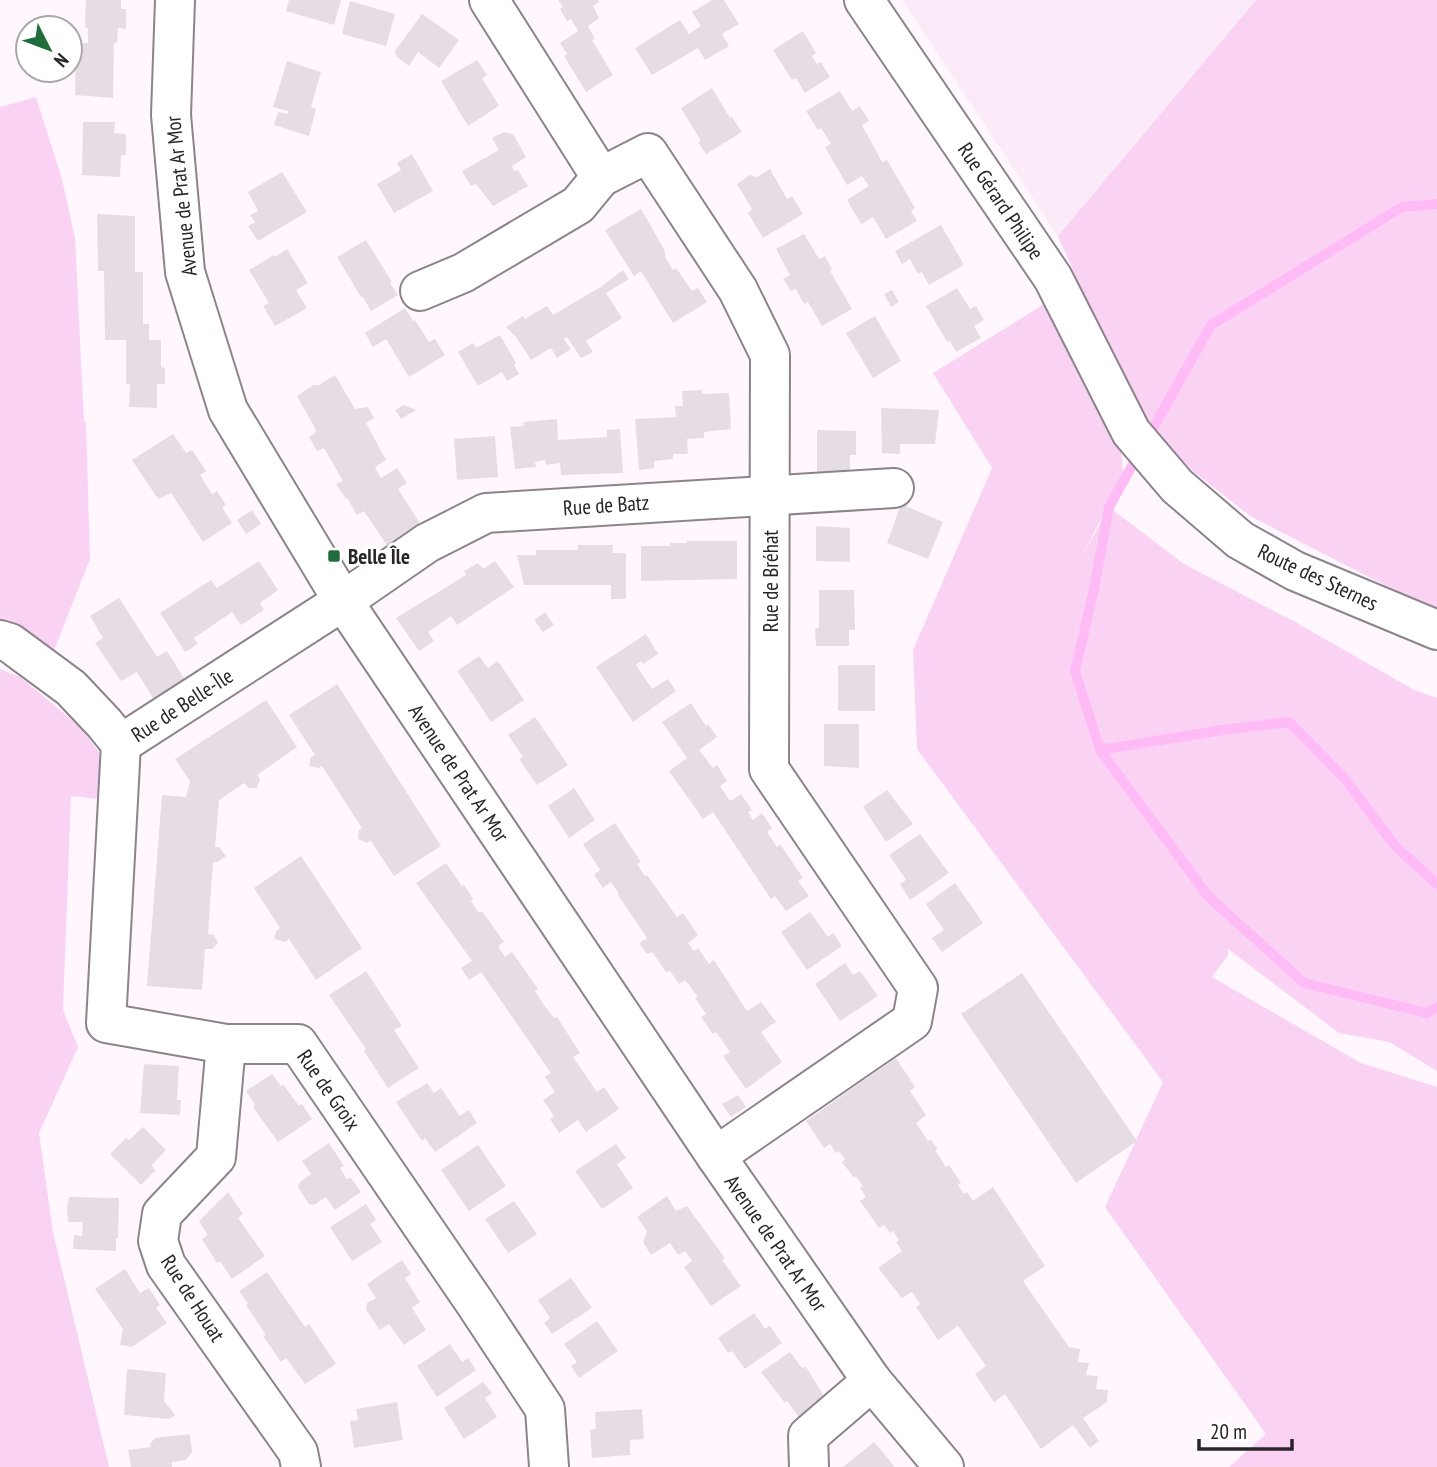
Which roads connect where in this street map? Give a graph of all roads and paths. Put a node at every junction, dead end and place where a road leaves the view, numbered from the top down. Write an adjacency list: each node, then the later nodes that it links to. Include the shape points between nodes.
1 (175, 0): 9 (street, Avenue de Prat Ar Mor, via 171,115 186,272 228,410)
2 (489, 0): 4 (street)
3 (864, 0): 8 (street, Rue Gérard Philipe, via 1053,278 1131,432)
4 (601, 177): 5 (street, via 578,205 463,273); 7 (street, Rue de Bréhat, via 648,153 738,289 770,355)
5 (420, 291)
6 (894, 488): 7 (street, Rue de Batz)
7 (770, 494): 9 (street, Rue de Batz, via 486,513 427,544); 14 (street, Rue de Bréhat, via 769,769 918,988 912,1021)
8 (1206, 512): 10 (street, Route des Sternes, via 1240,540 1295,571)
9 (343, 601): 12 (street, Rue de Belle-Île); 14 (street, Avenue de Prat Ar Mor)
10 (1437, 630)
11 (0, 640): 12 (street, Rue de Belle-Île, via 71,688)
12 (121, 744): 13 (street, Rue de Groix, via 106,1023)
13 (226, 1044): 16 (street, Rue de Houat, via 216,1157 162,1214 158,1241 166,1265 298,1452); 17 (street, Rue de Groix, via 298,1044 545,1409)
14 (716, 1156): 15 (street, Avenue de Prat Ar Mor)
15 (872, 1381): 18 (street, via 808,1436); 19 (street, Avenue de Prat Ar Mor)
16 (301, 1467)
17 (549, 1467)
18 (809, 1467)
19 (944, 1467)

